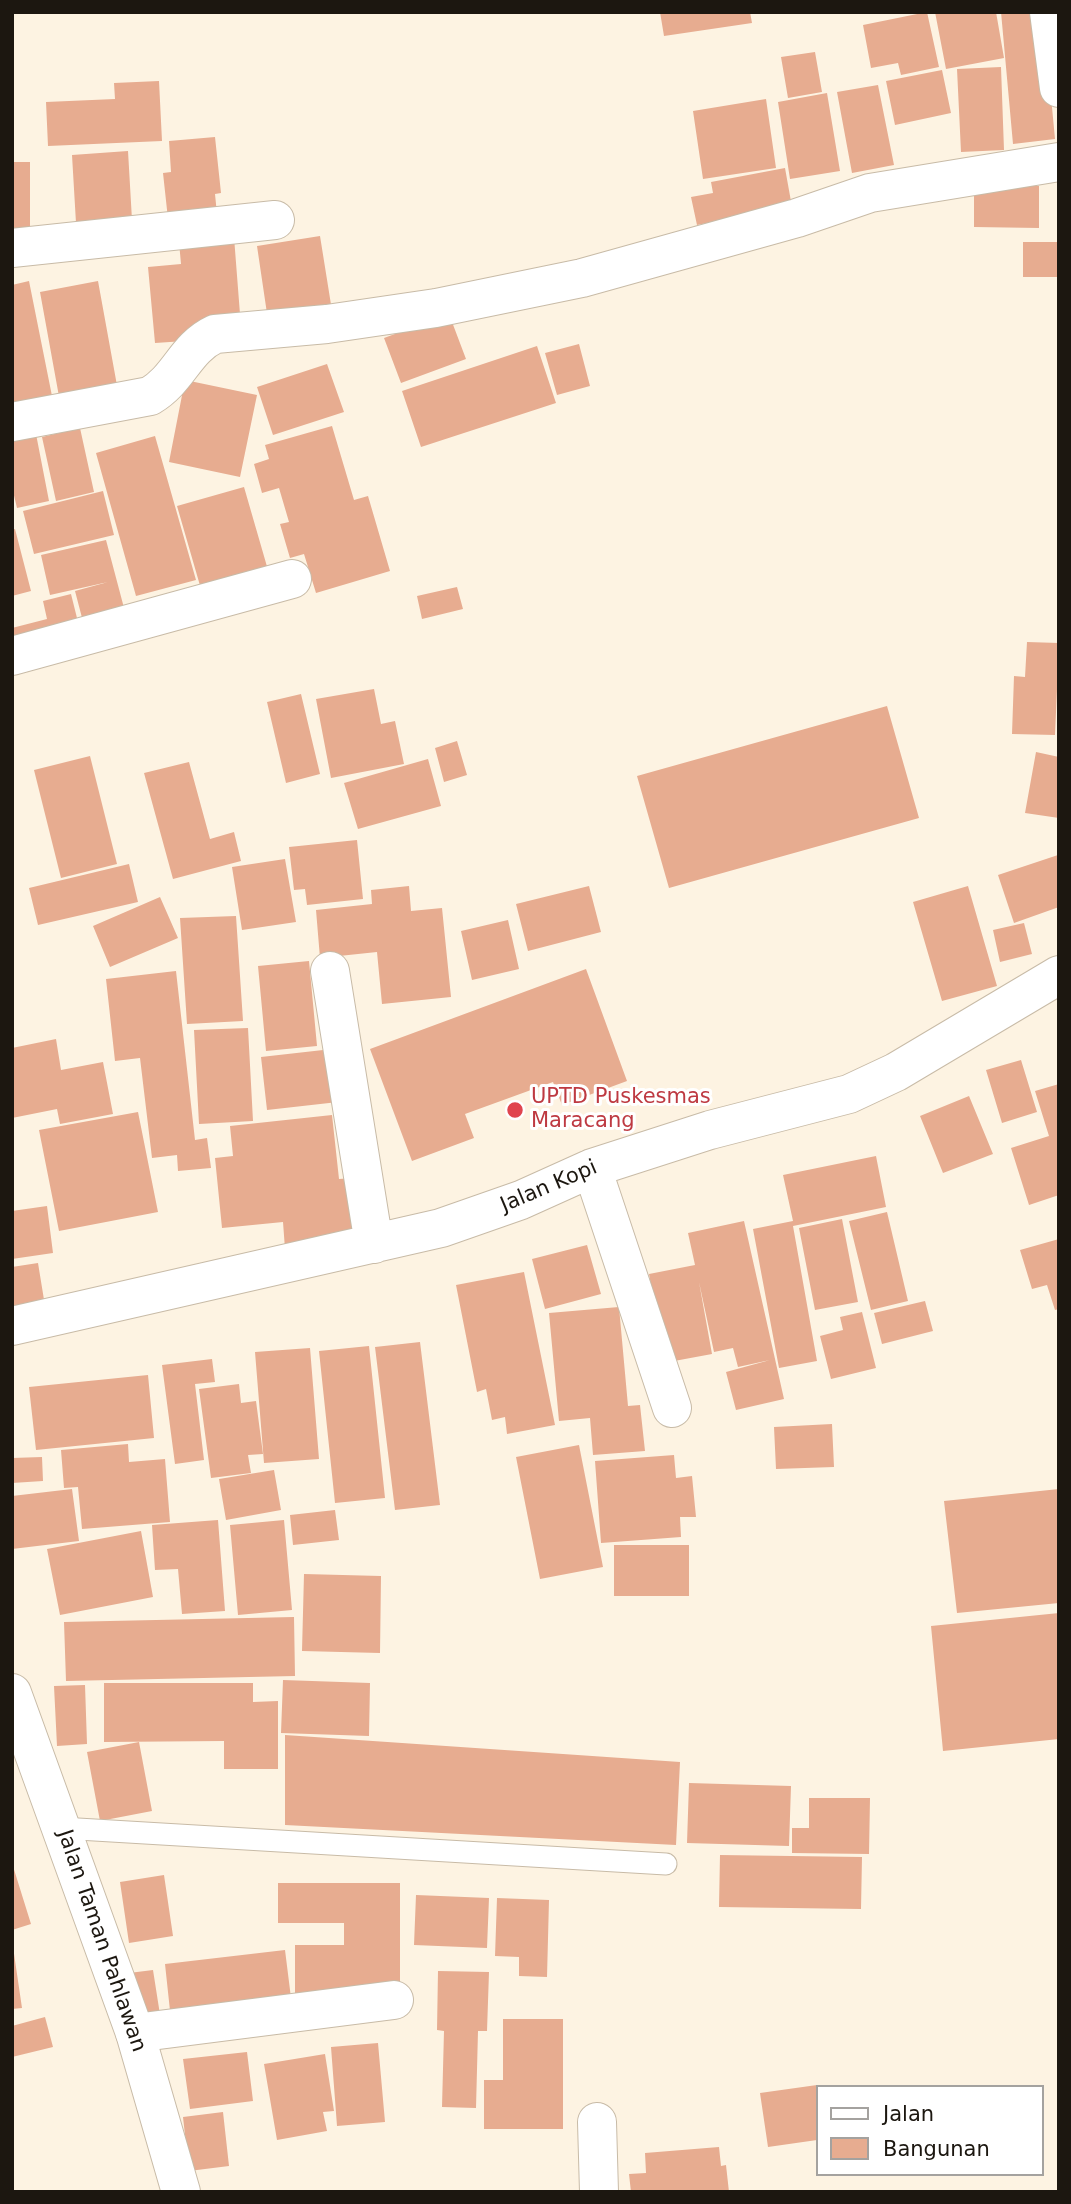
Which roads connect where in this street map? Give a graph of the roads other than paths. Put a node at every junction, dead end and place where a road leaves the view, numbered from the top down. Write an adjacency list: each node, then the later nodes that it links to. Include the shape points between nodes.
1 (1049, 12): 2 (street)
2 (1059, 88)
3 (1059, 162): 6 (street, via 870,192 582,278 327,324 215,334 198,342 167,386 150,396)
4 (275, 220): 5 (street)
5 (12, 248)
6 (12, 422)
7 (292, 579): 8 (street)
8 (12, 656)
9 (330, 971): 12 (street)
10 (1059, 975): 11 (street, Jalan Kopi, via 896,1072 849,1094 710,1130)
11 (592, 1168): 12 (street, Jalan Kopi, via 476,1217); 14 (street)
12 (374, 1244): 13 (street, Jalan Kopi)
13 (12, 1326)
14 (672, 1408)
15 (12, 1693): 16 (street, Jalan Taman Pahlawan)
16 (61, 1828): 17 (lane); 19 (street, Jalan Taman Pahlawan)
17 (666, 1864)
18 (394, 2000): 19 (street)
19 (135, 2033): 21 (street, Jalan Taman Pahlawan)
20 (597, 2122): 22 (street)
21 (181, 2192)
22 (600, 2192)

